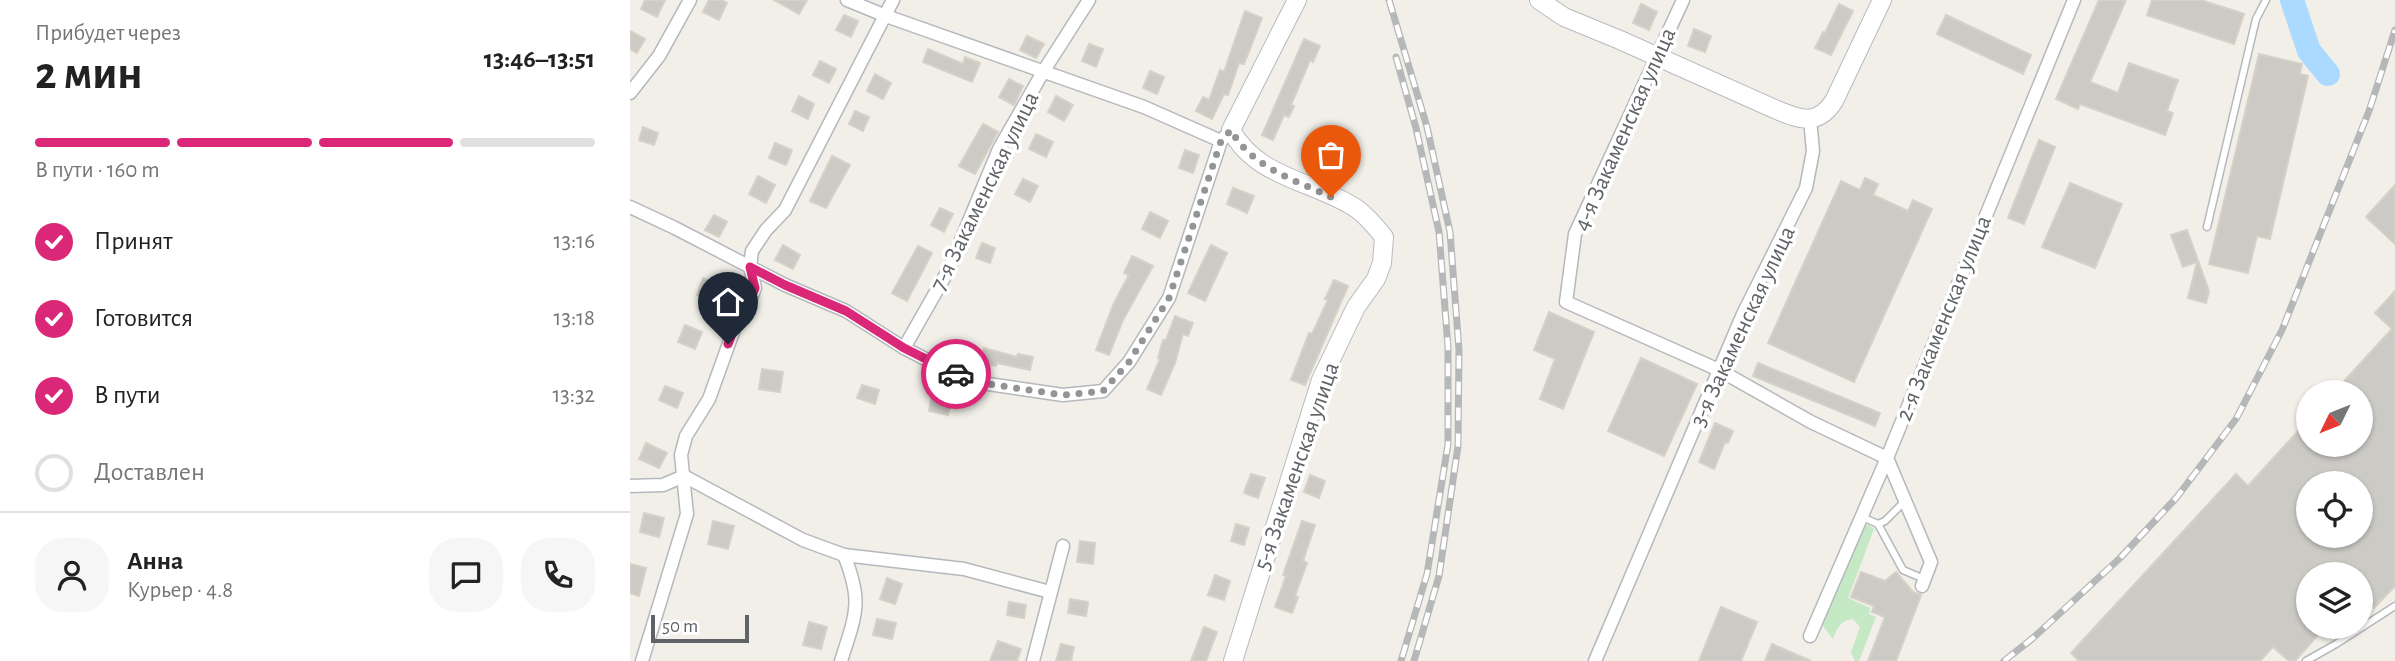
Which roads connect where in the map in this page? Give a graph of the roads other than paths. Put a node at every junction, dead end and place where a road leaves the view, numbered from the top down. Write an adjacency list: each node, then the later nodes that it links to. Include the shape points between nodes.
1 (690, 0): 14 (street, via 659,56)
2 (848, 0): 11 (street)
3 (893, 0): 11 (street)
4 (1090, 0): 13 (street, 7-я Закаменская улица)
5 (1297, 0): 16 (street)
6 (1539, 0): 12 (street, via 1564,17)
7 (1683, 0): 12 (street, 4-я Закаменская улица)
8 (1882, 0): 15 (street, via 1834,101 1826,114)
9 (2074, 0): 22 (street, 2-я Закаменская улица)
10 (2266, 0): 18 (lane, via 2256,19)
11 (886, 16): 13 (street); 19 (street, via 785,211 752,251)
12 (1655, 57): 15 (street, via 1786,114); 21 (street, 4-я Закаменская улица, via 1575,234 1566,302)
13 (1043, 72): 16 (street); 20 (street, 7-я Закаменская улица, via 999,149 949,269)
14 (630, 93)
15 (1810, 119): 21 (street, 3-я Закаменская улица, via 1813,151 1806,188)
16 (1226, 136): 20 (street, via 1169,298 1129,362 1103,391 1063,395 968,381); 37 (street, 5-я Закаменская улица, via 1280,173 1356,208 1384,237 1376,279 1356,307 1321,380)
17 (630, 207): 19 (street)
18 (2207, 227)
19 (750, 267): 20 (street, via 846,311); 23 (street, via 755,288 737,321 709,399 686,436 681,455)
20 (904, 348)
21 (1719, 370): 22 (street); 38 (street, 3-я Закаменская улица)
22 (1886, 458): 25 (street); 26 (street, 2-я Закаменская улица)
23 (684, 476): 24 (street, via 663,485); 29 (street, via 803,540); 34 (street, via 687,514)
24 (630, 486)
25 (1906, 500): 27 (lane); 30 (street, via 1931,562)
26 (1862, 516): 27 (lane); 33 (street, 2-я Закаменская улица)
27 (1878, 524): 30 (lane, via 1903,570)
28 (1063, 546): 31 (street)
29 (844, 555): 31 (street, via 964,569); 35 (street, via 854,581 856,611)
30 (1923, 582)
31 (1050, 592): 36 (street)
32 (2395, 606): 39 (lane)
33 (1810, 636)
34 (642, 661)
35 (841, 661)
36 (1033, 661)
37 (1233, 661)
38 (1595, 661)
39 (2306, 661)

